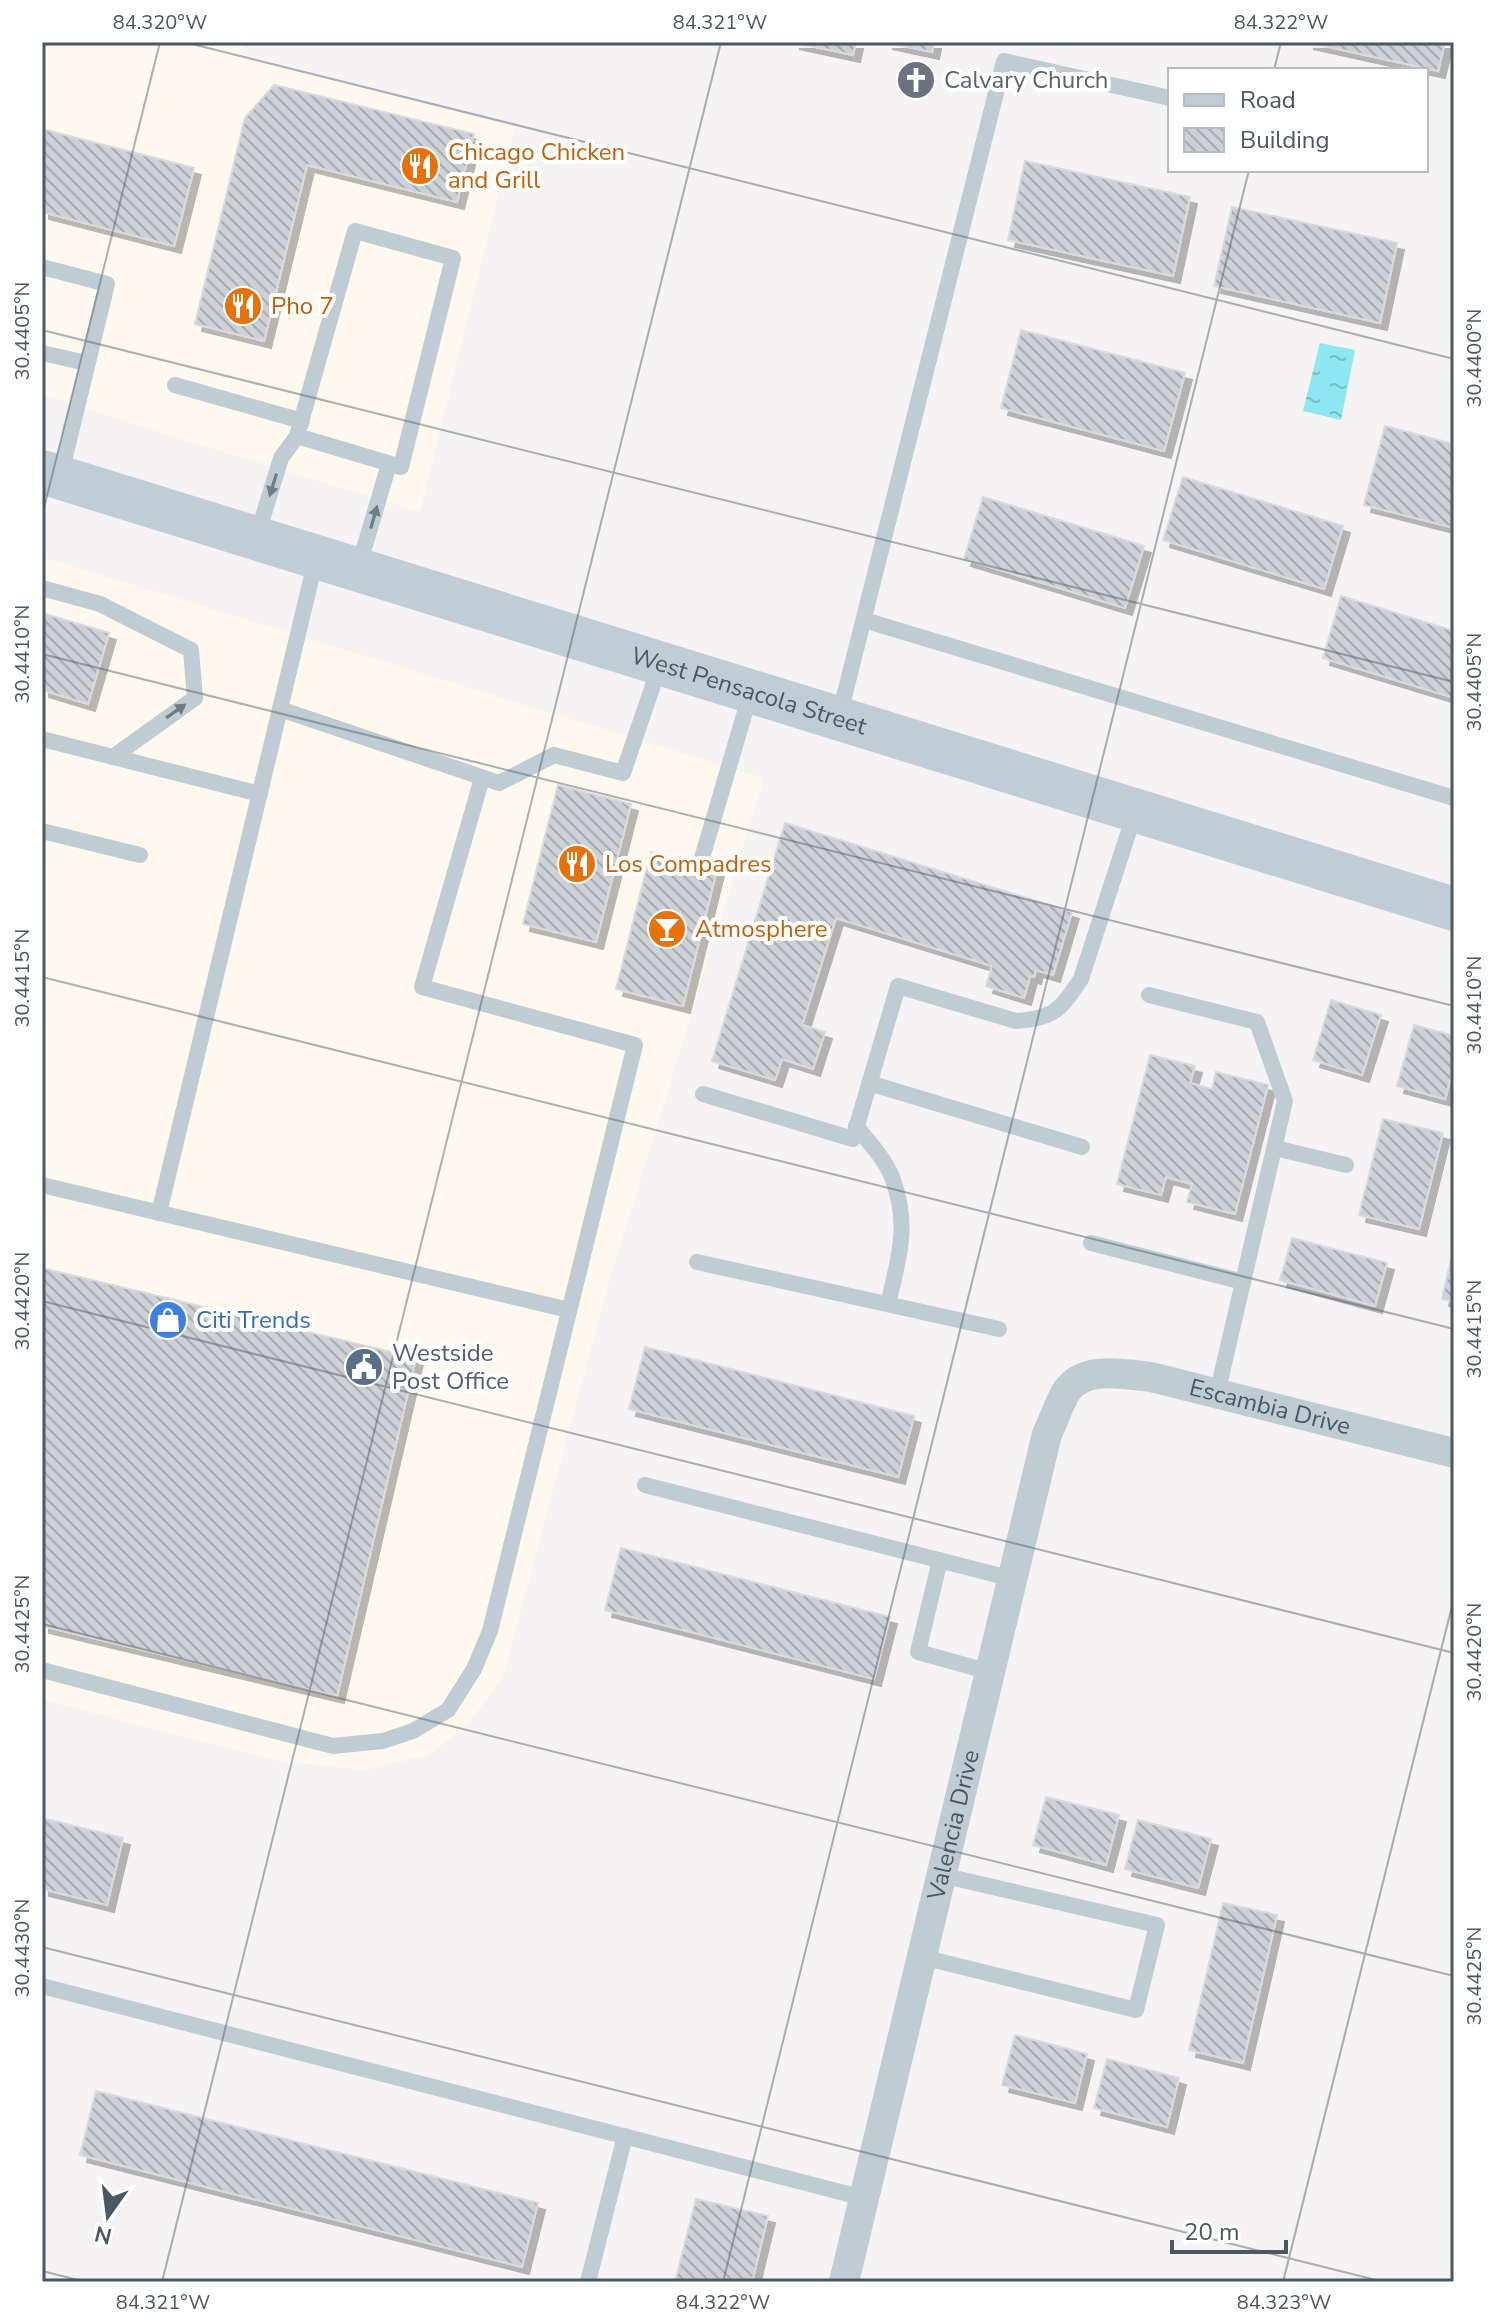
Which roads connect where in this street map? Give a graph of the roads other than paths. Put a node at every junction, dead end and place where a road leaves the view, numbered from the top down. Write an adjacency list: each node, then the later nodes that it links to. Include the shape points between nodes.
1 (1168, 98): 13 (lane, via 1004,61)
2 (42, 267): 4 (lane, via 107,284)
3 (42, 353): 4 (lane)
4 (87, 363): 8 (lane)
5 (175, 385): 6 (lane)
6 (300, 429): 7 (lane); 7 (lane, via 355,231 453,258 401,467); 9 (lane, one-way to 9, via 281,458)
7 (389, 464): 11 (lane, one-way to 7)
8 (51, 475): 9 (main road, West Pensacola Street)
9 (256, 539): 10 (main road, West Pensacola Street)
10 (316, 558): 11 (main road, West Pensacola Street); 16 (lane)
11 (358, 571): 14 (main road, West Pensacola Street)
12 (42, 588): 19 (lane, one-way to 12, via 195,698 191,650 100,604)
13 (864, 620): 17 (lane); 22 (lane)
14 (660, 664): 15 (main road, West Pensacola Street); 20 (lane, via 623,773 554,755 499,783)
15 (751, 692): 17 (main road, West Pensacola Street); 26 (lane)
16 (280, 709): 20 (lane); 21 (lane)
17 (838, 719): 23 (main road, West Pensacola Street)
18 (42, 739): 19 (lane)
19 (113, 757): 21 (lane)
20 (482, 778): 41 (lane, via 422,987 635,1045)
21 (260, 794): 36 (lane)
22 (1454, 798)
23 (1136, 810): 27 (main road, West Pensacola Street); 29 (lane, via 1081,979 1065,1003 1052,1015 1016,1021 898,986)
24 (42, 831): 25 (lane)
25 (140, 855)
26 (702, 858)
27 (1454, 909)
28 (1149, 995): 33 (lane, via 1257,1022 1285,1101)
29 (869, 1083): 31 (lane); 32 (lane)
30 (703, 1094): 31 (lane, via 853,1139)
31 (856, 1126): 40 (lane, via 891,1175 901,1211 902,1242)
32 (1082, 1147)
33 (1275, 1148): 34 (lane); 39 (lane)
34 (1346, 1165)
35 (42, 1185): 36 (lane)
36 (159, 1213): 41 (lane)
37 (1091, 1243): 39 (lane)
38 (697, 1262): 40 (lane)
39 (1243, 1282): 44 (lane)
40 (888, 1304): 42 (lane)
41 (569, 1310): 49 (lane, via 490,1631 448,1710 383,1741 333,1746)
42 (999, 1329)
43 (1084, 1378): 44 (street, Escambia Drive, via 1110,1373 1151,1377); 48 (street, Valencia Drive, via 1068,1389 1047,1434)
44 (1217, 1394): 45 (street, Escambia Drive)
45 (1454, 1453)
46 (645, 1485): 47 (lane)
47 (940, 1560): 48 (lane); 50 (lane, via 918,1652)
48 (1013, 1579): 50 (street, Valencia Drive)
49 (42, 1670)
50 (990, 1672): 51 (street, Valencia Drive)
51 (941, 1875): 52 (street, Valencia Drive); 52 (lane, via 1157,1925 1136,2010)
52 (922, 1957): 55 (street, Valencia Drive)
53 (42, 1986): 54 (lane)
54 (625, 2136): 55 (lane); 56 (lane)
55 (864, 2198): 57 (street, Valencia Drive)
56 (588, 2282)
57 (844, 2282)

